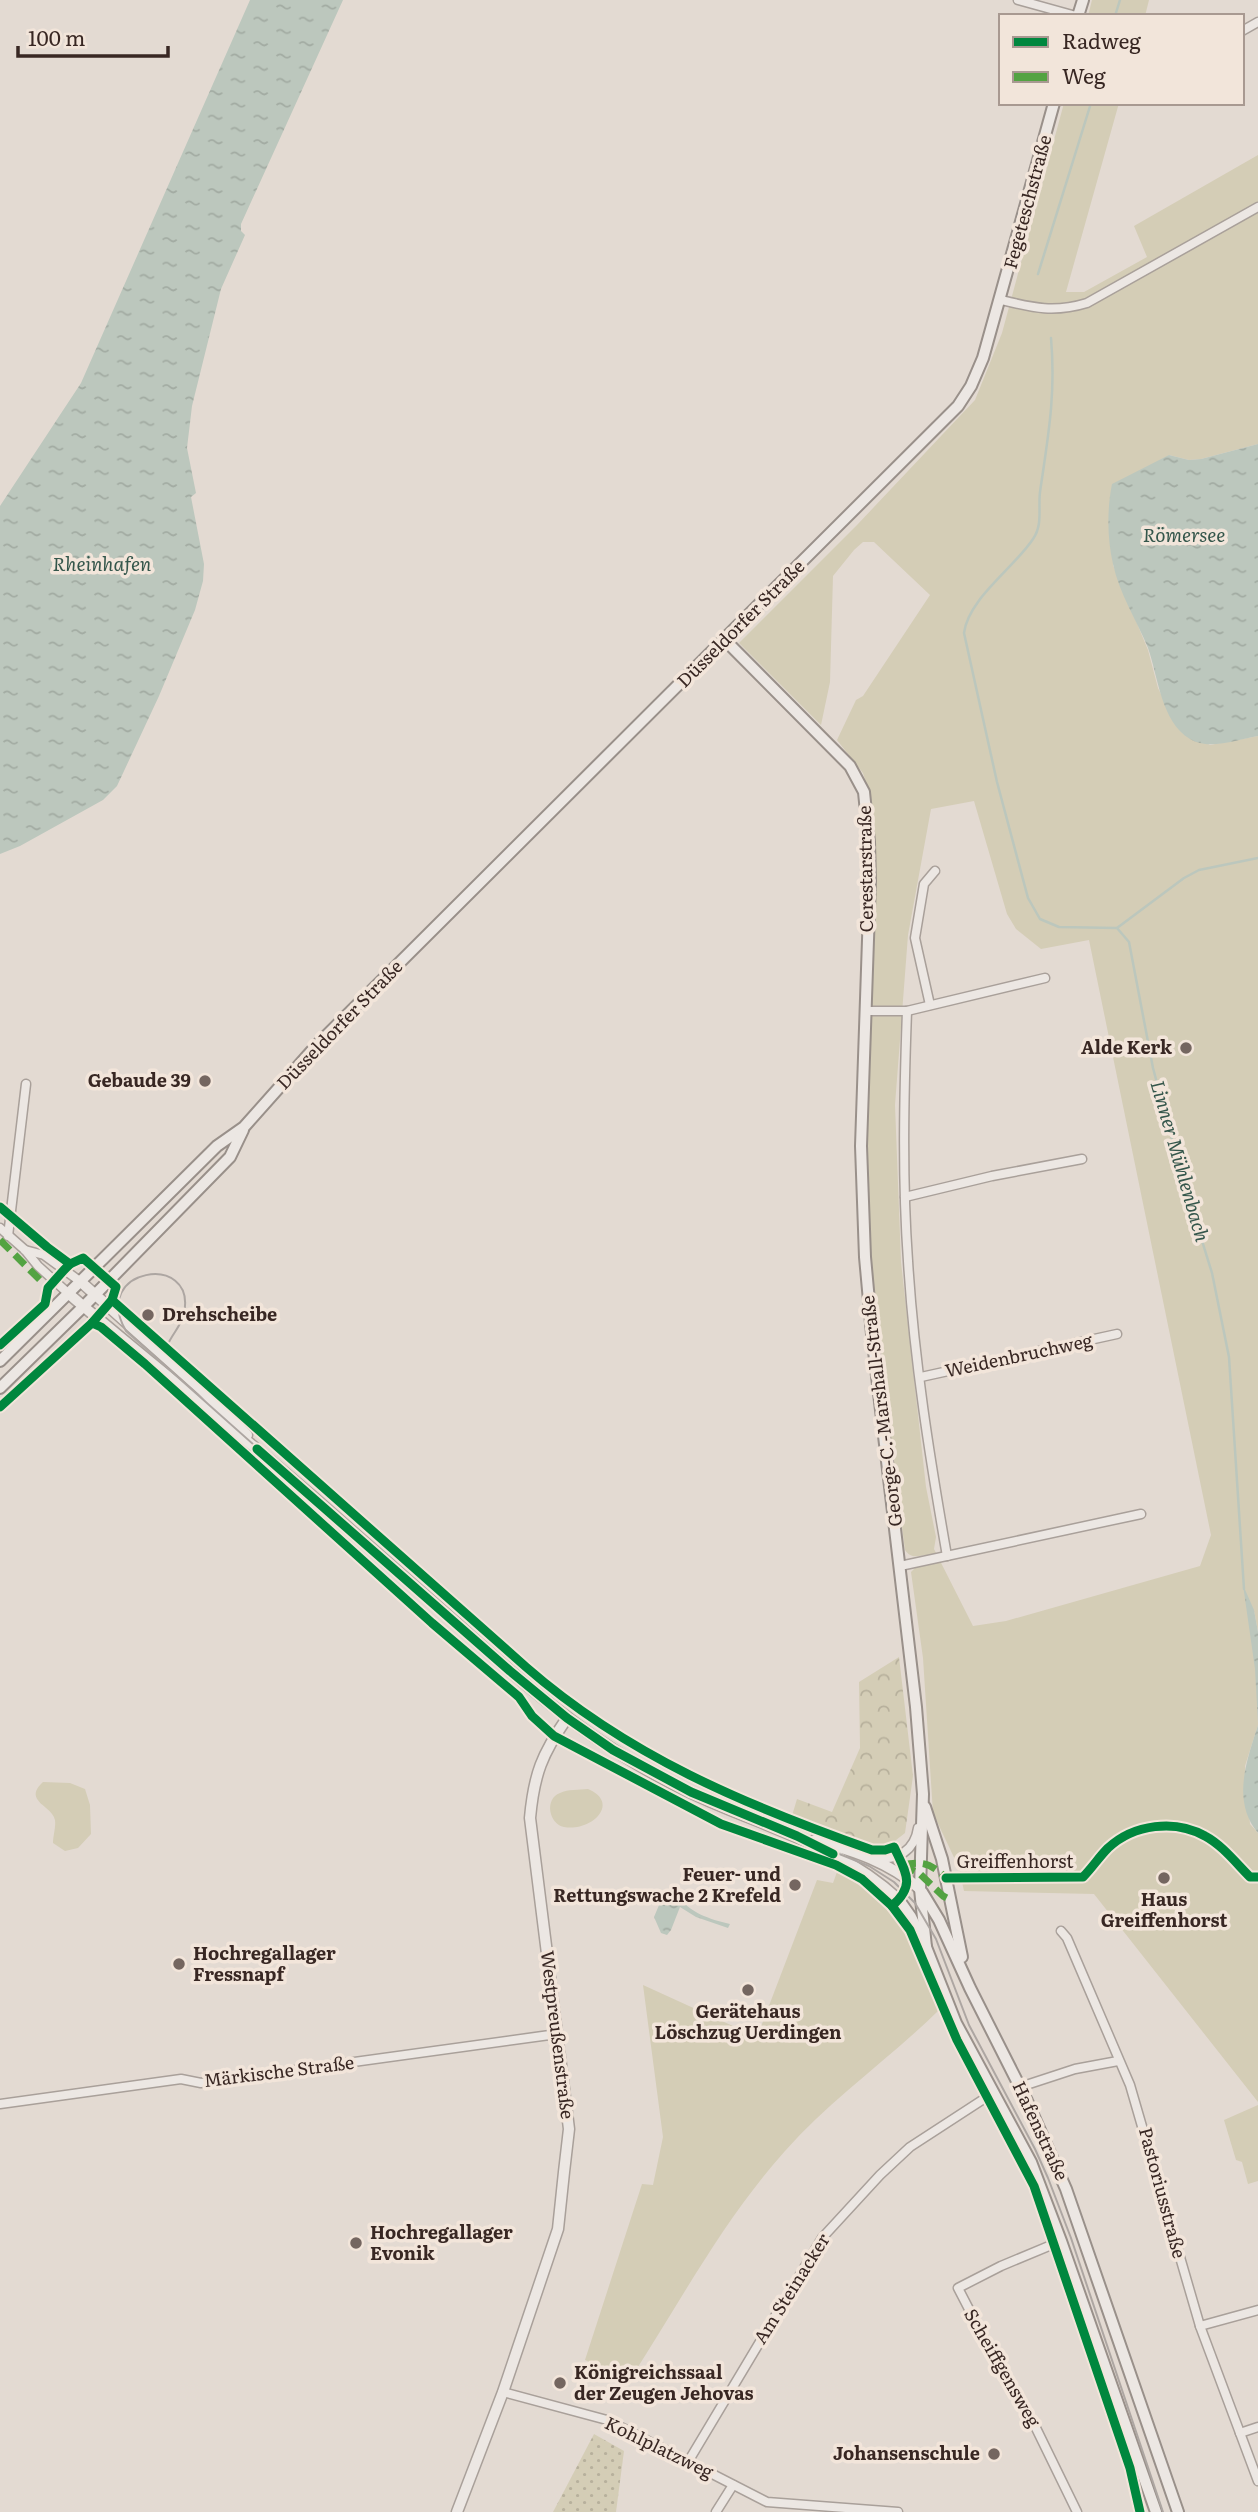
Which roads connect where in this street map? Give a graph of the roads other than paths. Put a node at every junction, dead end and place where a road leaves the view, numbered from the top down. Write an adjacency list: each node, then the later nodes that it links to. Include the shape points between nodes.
1 (1018, 0): 2 (street)
2 (1070, 14)
3 (1053, 105): 5 (main road, Fegeteschstraße)
4 (1258, 207): 5 (street, via 1087,303 1051,310)
5 (1001, 300): 6 (main road, Düsseldorfer Straße, via 983,358 958,406)
6 (726, 640): 11 (main road, Cerestarstraße, via 850,766 859,781 867,809 870,881); 14 (main road, Düsseldorfer Straße, via 317,1045)
7 (934, 871): 9 (street, via 924,884 915,938)
8 (1045, 978): 9 (street)
9 (930, 1006): 10 (street)
10 (907, 1011): 11 (street); 16 (street, Weidenbruchweg)
11 (865, 1012): 12 (main road, Cerestarstraße)
12 (864, 1026): 31 (main road, George-C.-Marshall-Straße, via 861,1146 865,1257)
13 (26, 1084): 18 (street)
14 (244, 1127): 20 (main road, Düsseldorfer Straße, via 216,1146); 22 (main road, Düsseldorfer Straße, via 230,1157)
15 (1082, 1159): 16 (street)
16 (905, 1197): 26 (street, Weidenbruchweg)
17 (0, 1228): 18 (street, Hafenstraße)
18 (8, 1236): 19 (street, Hafenstraße)
19 (26, 1250): 20 (street, Hafenstraße, via 44,1255); 21 (street, Hafenstraße)
20 (81, 1282): 21 (main road, Düsseldorfer Straße); 22 (street, Hafenstraße)
21 (69, 1294): 23 (street, Hafenstraße); 25 (main road, Düsseldorfer Straße)
22 (95, 1295): 23 (main road, Düsseldorfer Straße); 28 (street, Hafenstraße, via 202,1390)
23 (84, 1307): 27 (main road, Düsseldorfer Straße); 28 (street, Hafenstraße)
24 (1117, 1334): 26 (street, Weidenbruchweg)
25 (0, 1362)
26 (921, 1377): 30 (street, Weidenbruchweg)
27 (0, 1388)
28 (267, 1456): 32 (street, Hafenstraße)
29 (1141, 1514): 30 (street)
30 (947, 1556): 31 (street)
31 (900, 1566): 33 (main road, George-C.-Marshall-Straße)
32 (566, 1718): 34 (street, Hafenstraße, via 691,1792); 45 (street, Westpreußenstraße, via 538,1767 530,1818)
33 (923, 1794): 35 (main road, George-C.-Marshall-Straße); 36 (main road)
34 (797, 1836): 37 (street, Hafenstraße); 41 (street, Hafenstraße, via 851,1864)
35 (917, 1845): 36 (street, via 932,1844); 37 (street, via 888,1859); 40 (main road, George-C.-Marshall-Straße)
36 (939, 1851): 39 (main road)
37 (864, 1855): 40 (street, Hafenstraße, via 888,1865)
38 (1258, 1877): 39 (street, Greiffenhorst, via 1250,1877 1207,1836 1163,1825 1139,1830 1110,1846 1083,1877)
39 (946, 1878): 44 (main road)
40 (920, 1889): 43 (main road, George-C.-Marshall-Straße); 44 (main road, Hafenstraße)
41 (899, 1900): 43 (main road, Hafenstraße)
42 (1061, 1931): 46 (street, Pastoriusstraße)
43 (926, 1947): 48 (main road, Hafenstraße, via 956,2023)
44 (970, 1988): 47 (main road, Hafenstraße)
45 (557, 2034): 49 (street, Märkische Straße, via 201,2083 181,2079); 53 (street, Westpreußenstraße, via 569,2129 558,2229)
46 (1118, 2061): 47 (street, via 1075,2068); 52 (street, Pastoriusstraße, via 1140,2113)
47 (1020, 2087): 66 (main road, Hafenstraße, via 1066,2189)
48 (993, 2093): 50 (main road, Hafenstraße, via 1031,2162); 56 (street, Am Steinacker, via 910,2147 822,2238)
49 (0, 2104)
50 (1061, 2241): 64 (street, Scheiffgensweg, via 958,2288); 65 (main road, Hafenstraße)
51 (1258, 2310): 52 (street)
52 (1200, 2326): 55 (street, Pastoriusstraße)
53 (503, 2392): 56 (street, Kohlplatzweg, via 607,2420); 61 (street, Westpreußenstraße)
54 (1258, 2427): 55 (street)
55 (1240, 2432): 57 (street, Pastoriusstraße)
56 (688, 2462): 58 (street, Kohlplatzweg)
57 (1258, 2481)
58 (733, 2485): 59 (street, Kohlplatzweg, via 767,2502); 62 (street, Kohlplatzweg)
59 (820, 2508): 60 (street, Kohlplatzweg)
60 (860, 2510): 63 (street, Kohlplatzweg)
61 (457, 2512)
62 (716, 2512)
63 (898, 2512)
64 (1077, 2512)
65 (1156, 2512)
66 (1178, 2512)

